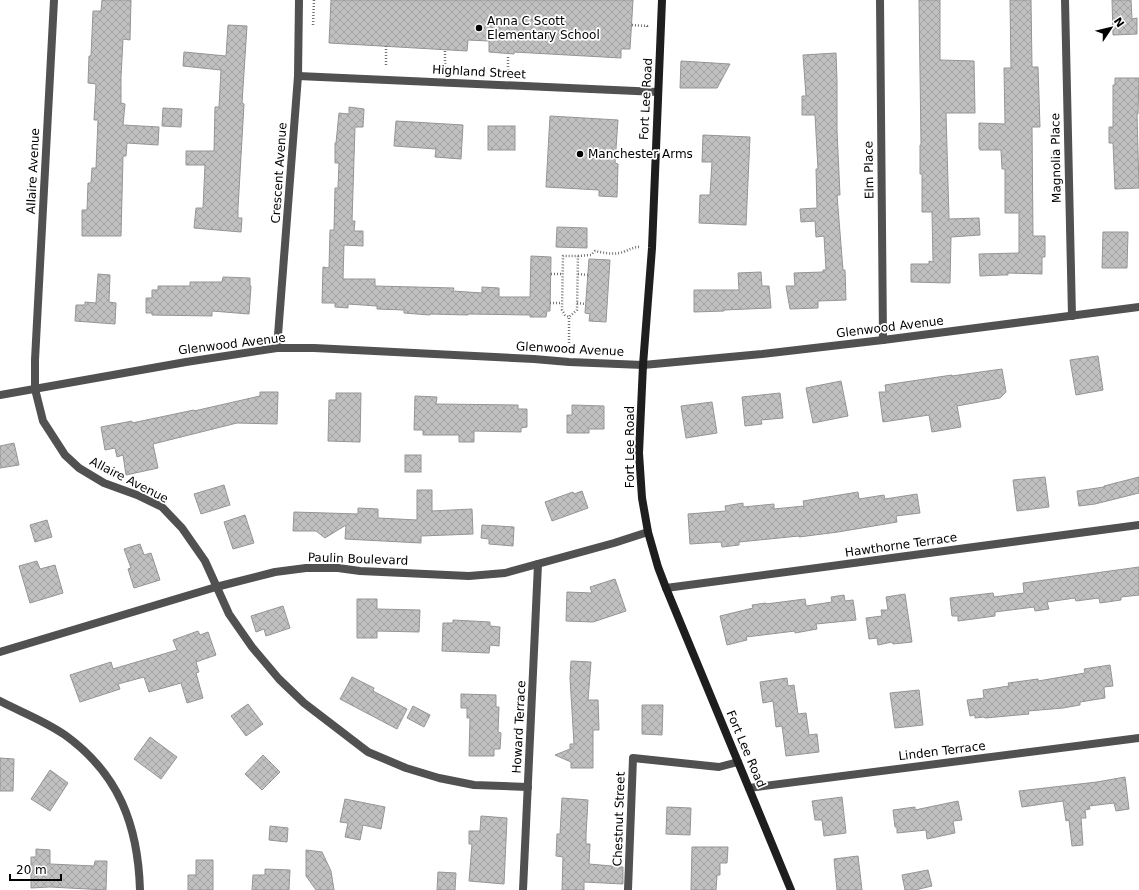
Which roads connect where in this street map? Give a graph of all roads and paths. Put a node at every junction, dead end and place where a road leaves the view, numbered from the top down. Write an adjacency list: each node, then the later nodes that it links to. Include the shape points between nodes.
1 (54, 0): 33 (street, Allaire Avenue)
2 (299, 0): 14 (street, Crescent Avenue)
3 (662, 0): 15 (main road, Fort Lee Road)
4 (880, 0): 29 (street, Elm Place)
5 (1065, 0): 27 (street, Magnolia Place)
6 (632, 25): 7 (path, via 647,26)
7 (647, 33)
8 (386, 46): 11 (path)
9 (445, 50): 12 (path)
10 (508, 55): 13 (path)
11 (386, 65)
12 (445, 67)
13 (508, 70)
14 (298, 76): 15 (street, Highland Street); 31 (street, Crescent Avenue)
15 (658, 92): 32 (main road, Fort Lee Road, via 652,248)
16 (638, 247): 17 (path, via 613,254 595,251 591,255)
17 (578, 256): 19 (path, via 563,256); 20 (path)
18 (551, 274): 19 (path)
19 (563, 274): 23 (path)
20 (578, 274): 21 (path); 24 (path)
21 (588, 275)
22 (550, 302): 23 (path)
23 (562, 303): 28 (path, via 562,310)
24 (577, 303): 25 (path); 28 (path, via 577,310)
25 (586, 304)
26 (1139, 307): 27 (street, Glenwood Avenue)
27 (1072, 316): 29 (street, Glenwood Avenue)
28 (570, 317): 30 (path)
29 (883, 340): 32 (street, Glenwood Avenue)
30 (569, 343)
31 (277, 348): 32 (street, Glenwood Avenue); 33 (street, Glenwood Avenue)
32 (643, 365): 36 (main road, Fort Lee Road, via 639,453 642,498)
33 (35, 389): 34 (street, Glenwood Avenue); 38 (street, Allaire Avenue, via 43,421 65,455 79,468 104,483 162,507 182,528 205,561)
34 (0, 396)
35 (1139, 525): 39 (street, Hawthorne Terrace)
36 (648, 532): 37 (street, Paulin Boulevard); 39 (main road, Fort Lee Road)
37 (538, 564): 38 (street, Paulin Boulevard, via 505,572 469,576 306,568 275,572); 44 (street, Howard Terrace)
38 (216, 586): 40 (street, Paulin Boulevard); 44 (street, Allaire Avenue, via 229,614 279,680 304,703 368,752 439,778 474,785)
39 (666, 588): 43 (main road, Fort Lee Road)
40 (0, 652)
41 (0, 701): 46 (street, via 53,727 86,752 102,769 130,819 136,843)
42 (1139, 738): 45 (street, Linden Terrace)
43 (738, 762): 45 (main road, Fort Lee Road); 48 (street, Chestnut Street, via 719,767 633,758)
44 (528, 787): 47 (street, Howard Terrace)
45 (749, 788): 49 (main road, Fort Lee Road)
46 (140, 890)
47 (523, 890)
48 (628, 890)
49 (791, 890)

